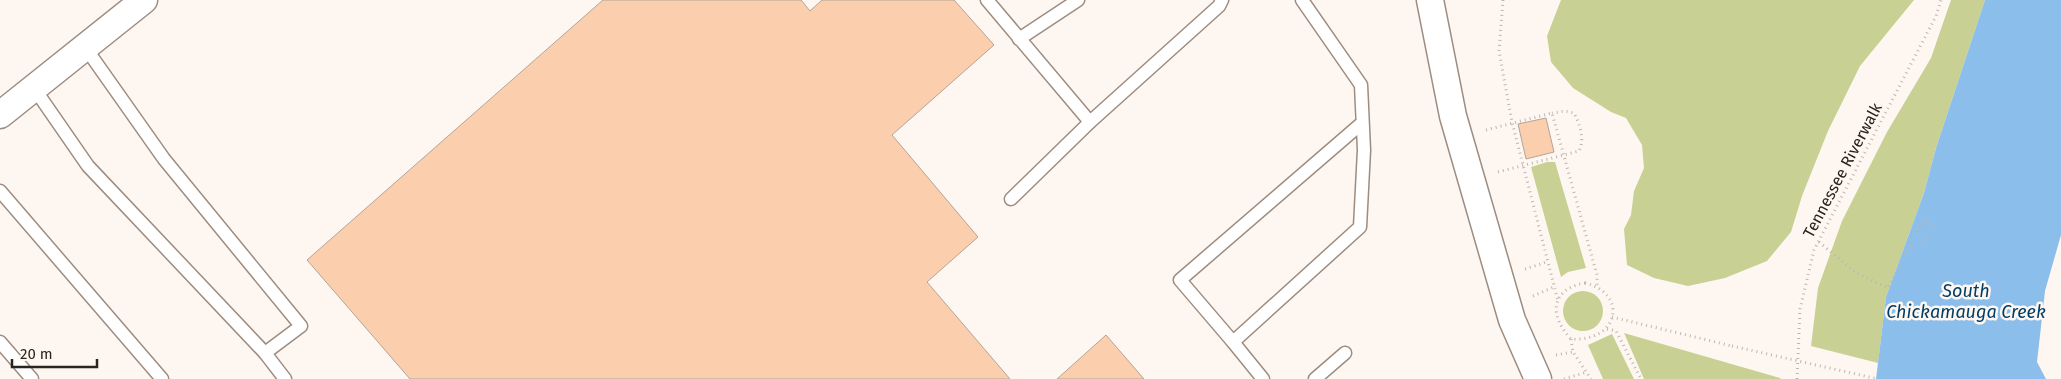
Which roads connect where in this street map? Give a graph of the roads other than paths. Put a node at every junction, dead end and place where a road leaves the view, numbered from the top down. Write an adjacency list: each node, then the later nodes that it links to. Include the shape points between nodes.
1 (144, 0): 8 (street)
2 (987, 0): 7 (lane)
3 (1078, 0): 7 (lane)
4 (1222, 0): 11 (lane)
5 (1302, 0): 12 (lane, via 1361,85)
6 (1430, 0): 24 (street, via 1453,116 1512,320)
7 (1019, 39): 11 (lane)
8 (86, 47): 9 (street); 18 (lane, via 164,159 302,326)
9 (34, 88): 10 (street); 18 (lane, via 88,166)
10 (0, 115)
11 (1090, 122): 14 (lane)
12 (1362, 123): 16 (lane, via 1364,150 1360,227); 16 (lane, via 1180,280)
13 (0, 191): 20 (lane)
14 (1011, 199)
15 (0, 342): 19 (lane)
16 (1233, 342): 22 (lane)
17 (1345, 352): 23 (lane)
18 (265, 353): 21 (lane)
19 (32, 379)
20 (162, 379)
21 (285, 379)
22 (1263, 379)
23 (1315, 379)
24 (1538, 379)

